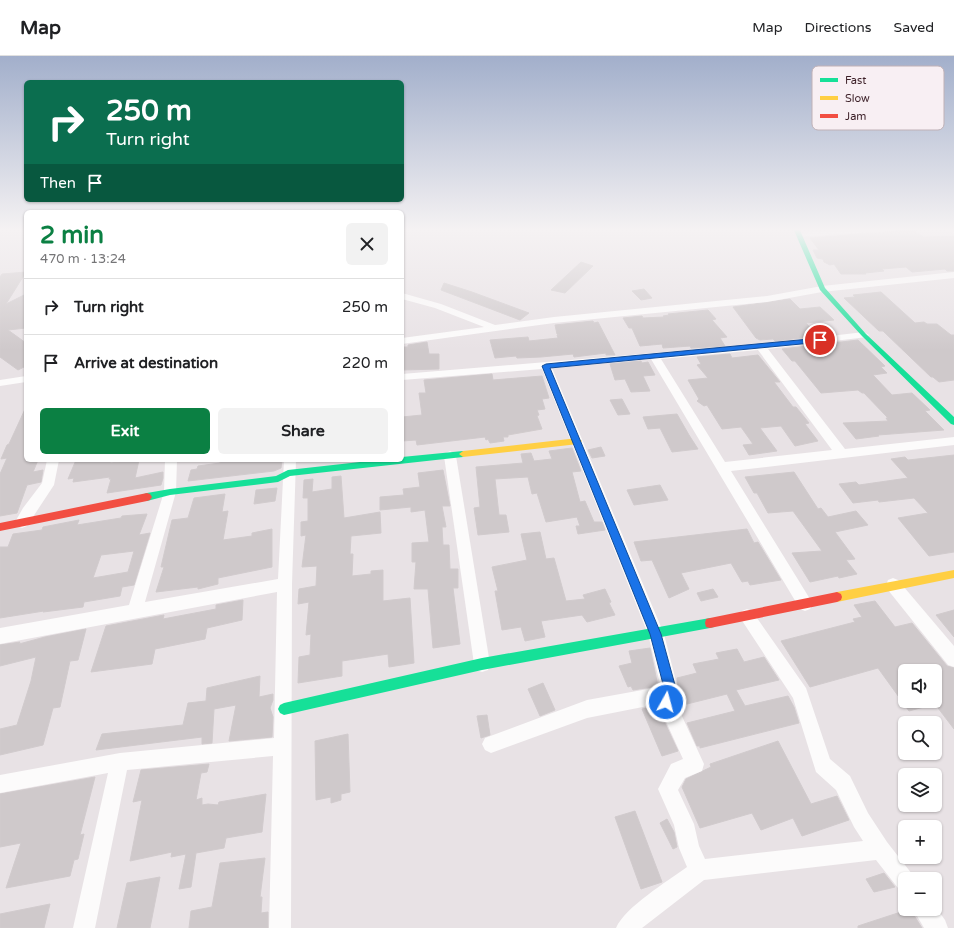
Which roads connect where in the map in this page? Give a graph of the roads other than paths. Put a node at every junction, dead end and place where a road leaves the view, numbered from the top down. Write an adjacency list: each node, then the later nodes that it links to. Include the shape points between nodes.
1 (812, 269): 4 (street)
2 (950, 275): 3 (street); 4 (street)
3 (954, 282)
4 (822, 290): 6 (street, via 768,299); 7 (street)
5 (404, 297): 6 (street, via 438,306)
6 (493, 327): 8 (street)
7 (864, 335): 9 (street); 15 (street)
8 (404, 341)
9 (761, 347): 10 (street); 18 (street)
10 (654, 356): 11 (street); 25 (street)
11 (546, 366): 12 (street); 16 (street)
12 (404, 377)
13 (24, 379): 14 (street)
14 (0, 383)
15 (954, 422)
16 (578, 441): 19 (street); 35 (street)
17 (954, 441): 18 (street)
18 (841, 453): 25 (street)
19 (450, 456): 20 (street); 38 (street)
20 (404, 459)
21 (52, 462): 27 (street, via 51,478 47,486)
22 (171, 462): 26 (street)
23 (362, 462): 24 (street)
24 (289, 467): 26 (street, via 278,479); 30 (street)
25 (722, 467): 32 (street)
26 (170, 492): 27 (street); 33 (street)
27 (22, 522): 28 (street)
28 (0, 527)
29 (954, 574): 31 (street)
30 (284, 584): 33 (street); 40 (street)
31 (892, 585): 32 (street); 37 (street)
32 (805, 604): 34 (street)
33 (135, 611): 36 (street)
34 (747, 616): 35 (street); 45 (street, via 800,694 823,765 843,783 861,820)
35 (656, 634): 38 (street); 39 (street, via 669,685)
36 (0, 636)
37 (954, 659)
38 (482, 664): 40 (street)
39 (666, 694): 41 (street, via 587,709); 46 (street, via 666,702 695,764 678,771 668,790 684,824 688,848)
40 (284, 709): 42 (street)
41 (491, 744)
42 (283, 746): 43 (street); 50 (street)
43 (120, 762): 44 (street); 49 (street)
44 (0, 784)
45 (880, 849): 46 (street); 47 (street)
46 (700, 870): 51 (street, via 638,916)
47 (898, 872)
48 (928, 916): 52 (street)
49 (84, 928)
50 (280, 928)
51 (627, 928)
52 (936, 928)

